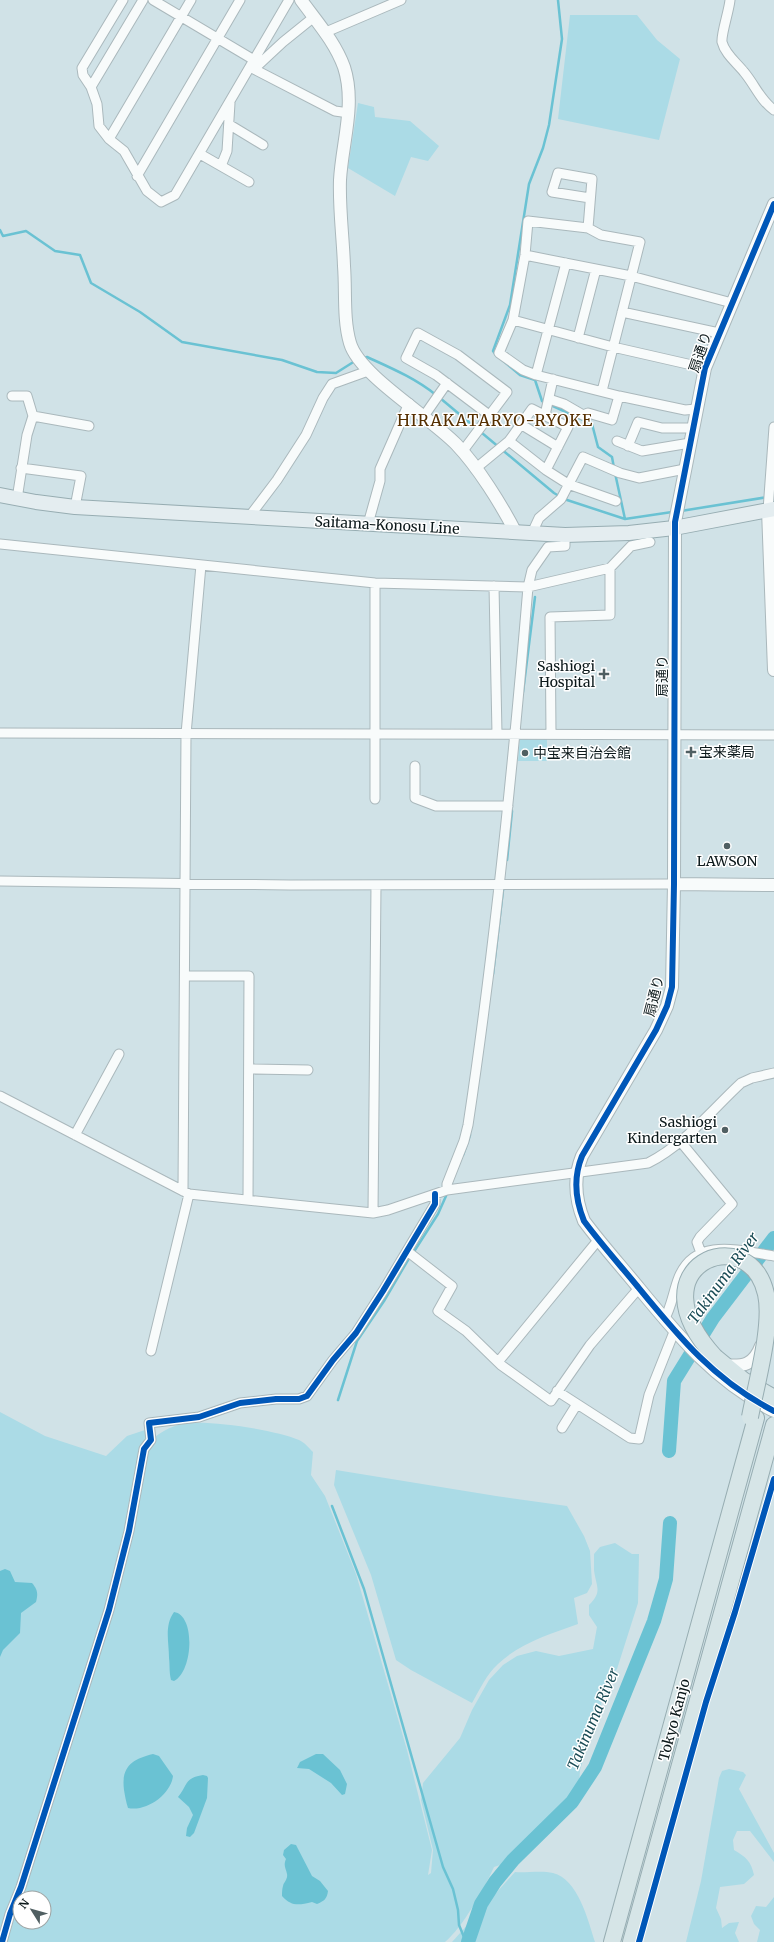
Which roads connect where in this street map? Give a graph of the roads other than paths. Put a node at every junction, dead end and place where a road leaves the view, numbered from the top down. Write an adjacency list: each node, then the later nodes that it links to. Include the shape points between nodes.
1 (123, 0): 15 (street, via 82,68)
2 (143, 0): 15 (street)
3 (153, 0): 10 (street)
4 (191, 0): 10 (street)
5 (240, 0): 13 (street)
6 (289, 0): 14 (street)
7 (301, 0): 11 (street)
8 (401, 0): 12 (street)
9 (730, 0): 17 (street, via 722,41 725,50 744,72 766,105)
10 (182, 16): 13 (street); 20 (street)
11 (314, 18): 12 (street); 14 (street)
12 (326, 32): 18 (street, via 344,68)
13 (218, 37): 14 (street); 24 (street)
14 (253, 65): 16 (street); 18 (street, via 335,111)
15 (91, 88): 20 (street, via 97,104 99,126)
16 (230, 102): 19 (street); 22 (street)
17 (774, 110)
18 (349, 113): 41 (street, via 340,179 346,314 350,343 357,358)
19 (230, 125): 21 (street); 23 (street, via 227,151)
20 (109, 139): 24 (street, via 124,151)
21 (263, 145)
22 (200, 154): 23 (street); 24 (street, via 175,195 161,202 147,191)
23 (221, 166): 25 (street)
24 (137, 176)
25 (249, 182)
26 (590, 198): 26 (street, via 592,179 558,173 552,192); 28 (street)
27 (774, 204): 33 (street, 扇通り)
28 (588, 228): 29 (street, via 528,221); 32 (street, via 601,235 640,242)
29 (525, 255): 30 (street); 35 (street)
30 (566, 263): 31 (street); 36 (street)
31 (596, 269): 32 (street); 38 (street)
32 (631, 276): 33 (street); 34 (street)
33 (732, 303): 37 (street, 扇通り)
34 (622, 312): 37 (street); 39 (street)
35 (513, 320): 36 (street); 42 (street, via 499,353 523,370)
36 (549, 331): 38 (street); 42 (street)
37 (719, 333): 40 (street, 扇通り)
38 (578, 338): 39 (street)
39 (613, 347): 40 (street); 45 (street)
40 (705, 368): 50 (street, 扇通り)
41 (368, 370): 49 (street); 75 (street, via 332,384 306,435)
42 (536, 375): 43 (street)
43 (553, 379): 45 (street); 48 (street)
44 (447, 383): 51 (street); 51 (street, via 406,358 418,334 458,355 507,392); 54 (street)
45 (602, 391): 47 (street)
46 (12, 396): 53 (street, via 27,396)
47 (619, 396): 48 (street, via 612,420 588,413 583,415); 50 (street, via 685,410)
48 (549, 399): 52 (street)
49 (408, 403): 54 (street); 76 (street, via 380,469 380,481)
50 (696, 409): 58 (street, 扇通り)
51 (490, 415): 64 (street)
52 (545, 415): 55 (street, via 532,408); 63 (street, via 568,427)
53 (33, 416): 56 (street); 65 (street)
54 (424, 416): 64 (street, via 457,444)
55 (522, 425): 59 (street); 63 (street)
56 (89, 426)
57 (774, 427): 74 (street)
58 (692, 428): 61 (street, 扇通り); 62 (street, via 662,428 638,422)
59 (509, 441): 66 (street); 67 (street)
60 (617, 441): 62 (street)
61 (690, 443): 62 (street, via 642,451); 68 (street, 扇通り)
62 (628, 446)
63 (558, 447): 67 (street)
64 (462, 452): 66 (street)
65 (21, 468): 71 (street); 73 (street, via 81,476)
66 (475, 469): 78 (street, via 505,512)
67 (546, 470): 69 (street)
68 (684, 470): 69 (street, via 639,478 583,457); 77 (street, 扇通り)
69 (568, 484): 72 (street); 79 (street, via 561,499 539,518)
70 (0, 495): 71 (main road, Saitama-Konosu Line)
71 (17, 499): 73 (main road, Saitama-Konosu Line)
72 (616, 501)
73 (75, 507): 75 (main road, Saitama-Konosu Line)
74 (772, 510): 77 (main road, Saitama-Konosu Line); 88 (street)
75 (249, 517): 76 (main road, Saitama-Konosu Line)
76 (368, 524): 78 (main road, Saitama-Konosu Line)
77 (674, 528): 80 (main road, Saitama-Konosu Line, via 629,533); 96 (street, 扇通り)
78 (516, 533): 79 (main road, Saitama-Konosu Line)
79 (532, 533): 80 (main road, Saitama-Konosu Line)
80 (565, 534): 87 (street, via 565,546 548,547 532,570)
81 (650, 542): 84 (street, via 631,546)
82 (0, 544): 83 (street)
83 (201, 564): 85 (street); 90 (street)
84 (610, 568): 87 (street); 93 (street, via 610,615 550,617)
85 (375, 583): 86 (street); 95 (street)
86 (494, 586): 87 (street); 91 (street)
87 (528, 587): 92 (street)
88 (774, 670)
89 (0, 733): 90 (street)
90 (186, 734): 95 (street); 101 (street)
91 (497, 734): 92 (street); 95 (street)
92 (515, 734): 93 (street); 99 (street)
93 (551, 734): 96 (street)
94 (774, 735): 96 (street)
95 (374, 736): 98 (street)
96 (674, 736): 103 (street, 扇通り)
97 (415, 766): 99 (street, via 415,798 436,806)
98 (375, 799)
99 (508, 806): 102 (street)
100 (0, 881): 101 (street)
101 (185, 884): 104 (street); 106 (street)
102 (500, 884): 103 (street); 104 (street); 115 (street, via 468,1125)
103 (674, 884): 105 (street); 114 (street, 扇通り, via 672,987 667,1006 656,1030 590,1143)
104 (376, 885): 119 (street)
105 (774, 885)
106 (185, 976): 108 (street, via 249,976); 116 (street)
107 (119, 1054): 112 (street)
108 (249, 1069): 109 (street); 118 (street)
109 (308, 1070)
110 (774, 1073): 113 (street, via 741,1083)
111 (0, 1096): 112 (street)
112 (75, 1135): 116 (street)
113 (680, 1141): 114 (street, via 648,1163); 122 (street, via 732,1204 700,1237)
114 (577, 1173): 115 (street); 120 (street, 扇通り, via 575,1188 579,1210 584,1221)
115 (447, 1190): 117 (street)
116 (186, 1192): 118 (street); 129 (street)
117 (435, 1194): 119 (street); 121 (street, via 435,1204)
118 (248, 1200): 119 (street)
119 (373, 1213)
120 (599, 1239): 124 (street, 扇通り); 131 (street)
121 (407, 1251): 131 (street, via 452,1286 438,1311 466,1331); 143 (street, via 356,1332 307,1396 299,1399 240,1403 199,1417 149,1423 151,1440 144,1450 131,1524 109,1610)
122 (700, 1253): 123 (street, via 730,1248); 126 (street, via 682,1270 670,1311)
123 (774, 1256)
124 (639, 1288): 126 (street, 扇通り); 133 (street, via 590,1345)
125 (774, 1313): 130 (street, via 757,1357 740,1365)
126 (664, 1320): 127 (street, 扇通り)
127 (674, 1332): 130 (street, 扇通り, via 685,1343); 135 (street, via 649,1395 639,1439 630,1438)
128 (774, 1349): 138 (highway)
129 (151, 1351)
130 (714, 1361): 132 (street, 扇通り); 134 (highway); 138 (highway, bridge, via 689,1319 686,1283 702,1263 714,1258 730,1257 747,1263 758,1275 766,1293 766,1333)
131 (498, 1362): 133 (street, via 551,1401)
132 (738, 1390): 136 (street); 137 (street)
133 (557, 1391): 135 (street)
134 (774, 1398)
135 (577, 1404): 140 (street)
136 (774, 1406)
137 (774, 1411)
138 (753, 1418): 144 (highway, Tokyo Kanjo, via 735,1498)
139 (774, 1425): 142 (highway)
140 (562, 1428)
141 (774, 1472): 142 (highway)
142 (758, 1499): 145 (highway, Tokyo Kanjo, via 738,1584 716,1635)
143 (2, 1942)
144 (612, 1942)
145 (631, 1942)

